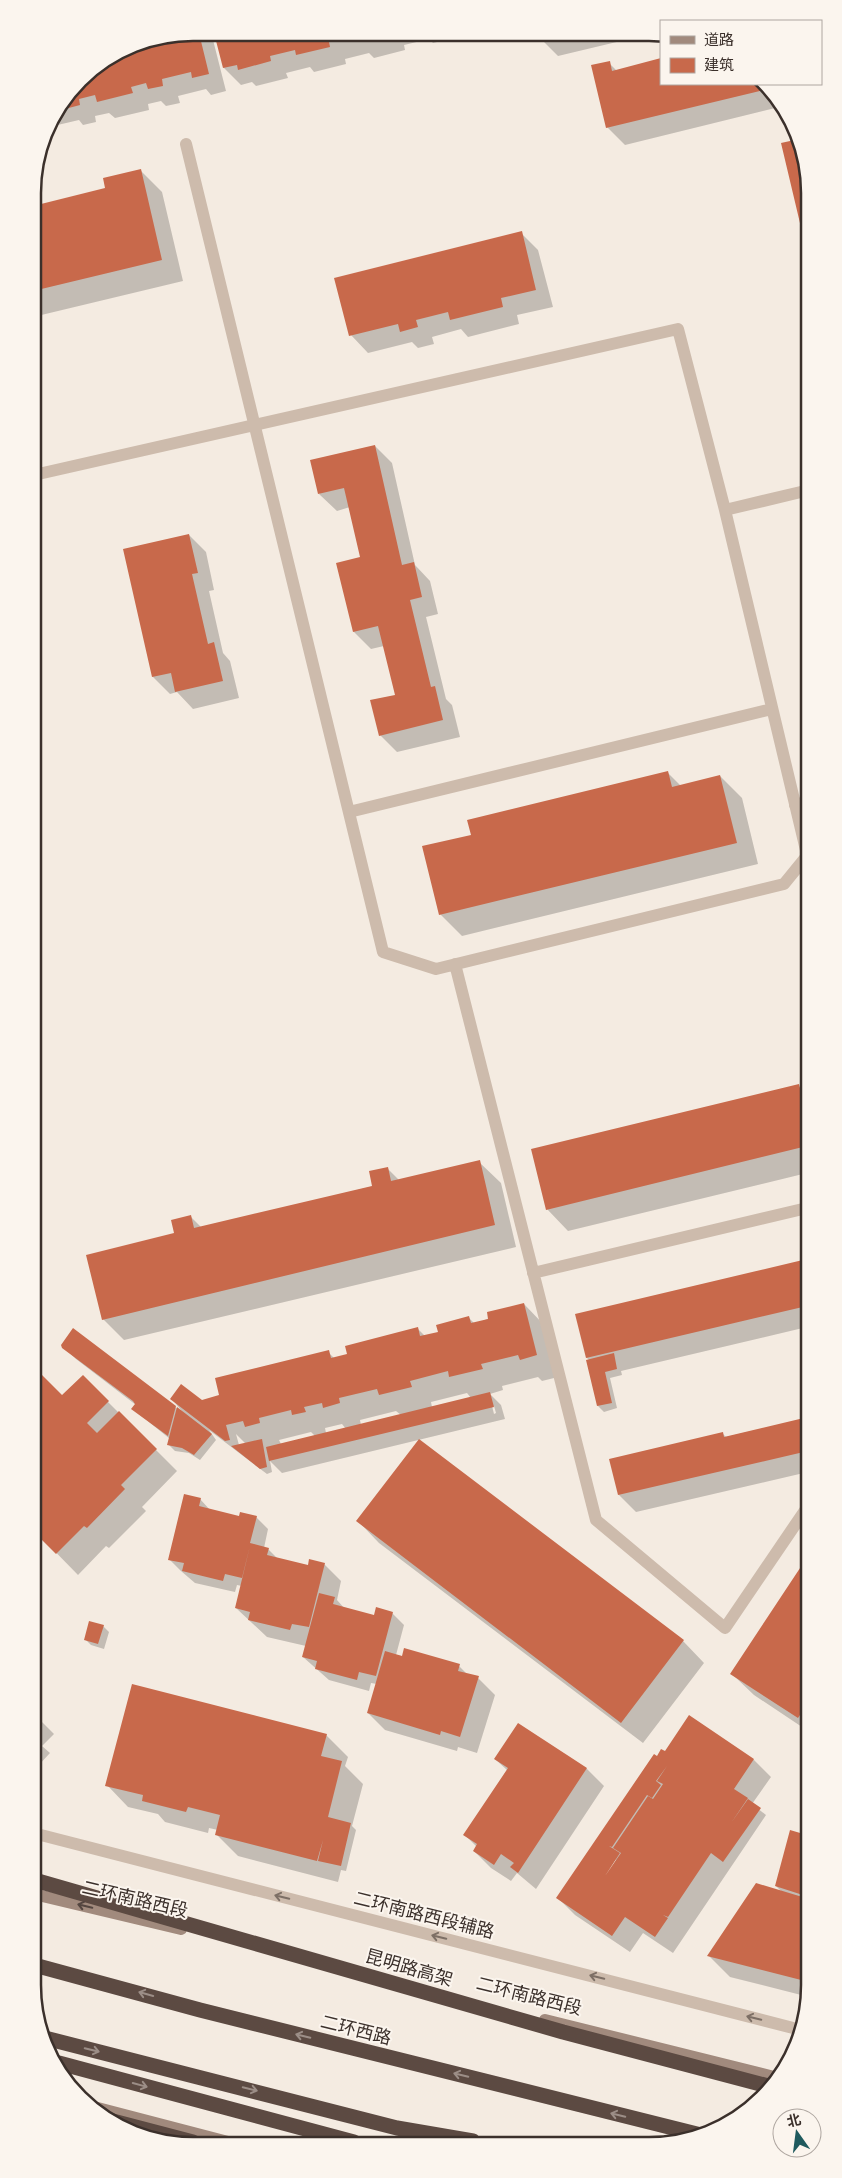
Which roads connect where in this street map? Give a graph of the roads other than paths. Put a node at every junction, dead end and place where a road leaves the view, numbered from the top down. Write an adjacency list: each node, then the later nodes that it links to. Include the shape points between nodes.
1 (186, 144): 2 (street)
2 (254, 425): 3 (street); 5 (street, via 678,329); 8 (street)
3 (42, 473)
4 (801, 492): 5 (street)
5 (725, 510): 6 (street)
6 (772, 709): 7 (street); 8 (street)
7 (801, 803)
8 (348, 812): 10 (street, via 382,952 436,969)
9 (801, 864): 10 (street, via 784,884)
10 (455, 964): 12 (street)
11 (800, 1210): 12 (street)
12 (533, 1273): 13 (street, via 596,1520 725,1628)
13 (800, 1517)
14 (41, 1835): 18 (street, 二环南路西段辅路, one-way to 14)
15 (41, 1882): 22 (highway, 昆明路高架, bridge, via 563,2032)
16 (41, 1896): 21 (main road, 二环南路西段, one-way to 16)
17 (41, 1967): 24 (highway, 二环西路, one-way to 17, via 200,2010)
18 (794, 2028)
19 (52, 2040): 27 (highway, one-way to 27, via 397,2128)
20 (64, 2064): 26 (highway, one-way to 26)
21 (770, 2076)
22 (763, 2085)
23 (110, 2111): 25 (main road)
24 (689, 2132)
25 (209, 2137)
26 (335, 2137)
27 (450, 2137)

